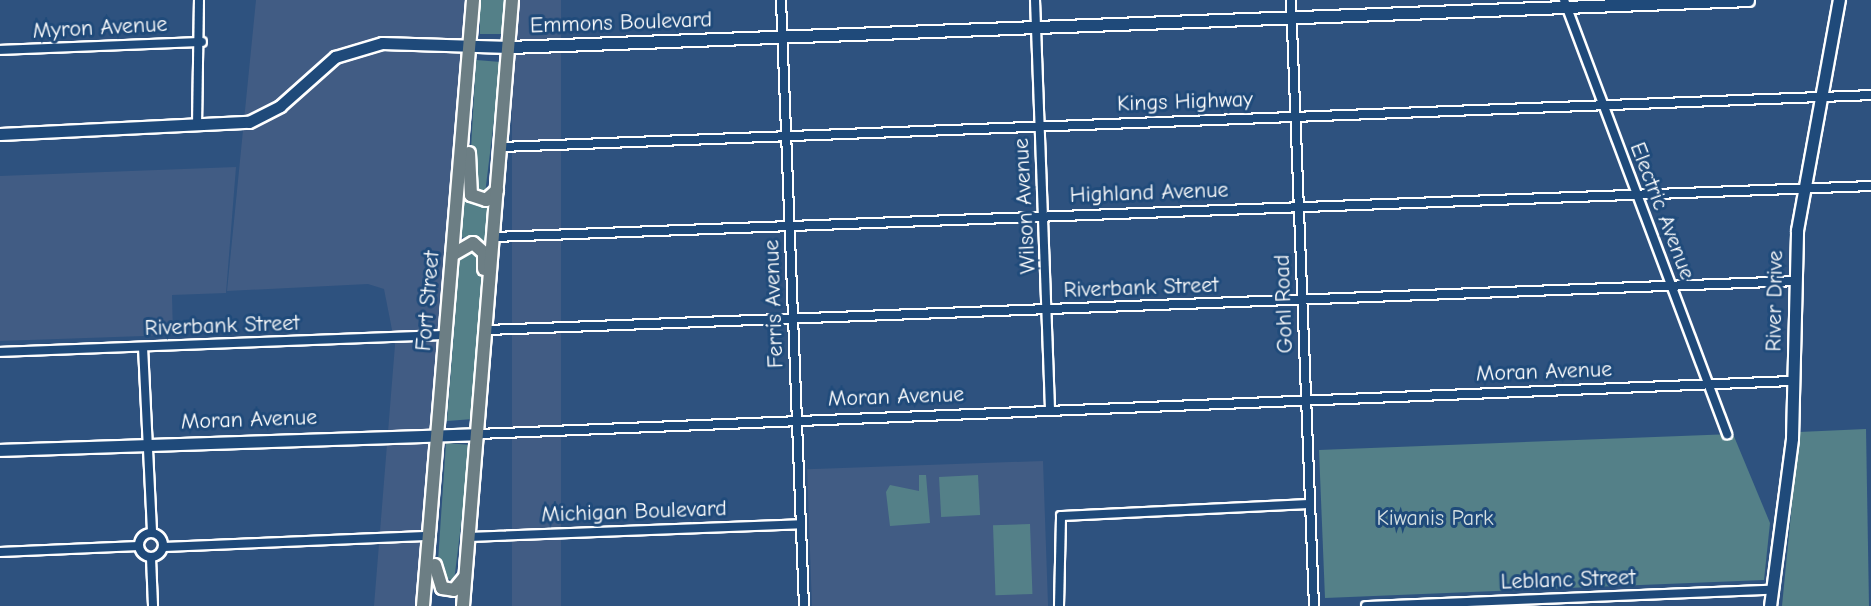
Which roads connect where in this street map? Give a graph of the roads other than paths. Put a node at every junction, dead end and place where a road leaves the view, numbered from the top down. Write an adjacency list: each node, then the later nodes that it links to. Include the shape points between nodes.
1 (199, 0): 15 (street)
2 (473, 0): 17 (main road, Fort Street)
3 (512, 0): 16 (main road)
4 (781, 0): 14 (street, Ferris Avenue)
5 (1035, 0): 13 (street, Wilson Avenue)
6 (1291, 0): 12 (street, Gohl Road)
7 (1748, 0): 9 (street, Emmons Boulevard)
8 (1839, 0): 21 (street, River Drive)
9 (1664, 2): 10 (street, Emmons Boulevard)
10 (1602, 3): 11 (street, Emmons Boulevard)
11 (1565, 4): 12 (street, Emmons Boulevard); 22 (street, Electric Avenue)
12 (1291, 18): 13 (street, Emmons Boulevard); 23 (street, Gohl Road)
13 (1036, 28): 14 (street, Emmons Boulevard); 25 (street, Wilson Avenue)
14 (782, 38): 16 (street, Emmons Boulevard); 27 (street, Ferris Avenue)
15 (202, 42): 18 (street, Myron Avenue); 24 (street)
16 (509, 47): 17 (street, Emmons Boulevard); 28 (main road)
17 (470, 48): 19 (main road, Fort Street); 24 (street, Emmons Boulevard, via 356,48 262,117)
18 (0, 50)
19 (466, 95): 31 (main road, via 469,192 486,200); 37 (main road, Fort Street)
20 (1871, 95): 21 (street, Kings Highway)
21 (1821, 96): 22 (street, Kings Highway); 30 (street, River Drive)
22 (1602, 104): 23 (street, Kings Highway); 32 (street, Electric Avenue)
23 (1295, 116): 25 (street, Kings Highway); 33 (street, Gohl Road)
24 (197, 126): 26 (street, Emmons Boulevard)
25 (1039, 126): 27 (street, Kings Highway); 34 (street, Wilson Avenue)
26 (0, 134)
27 (786, 136): 28 (street, Kings Highway); 35 (street, Ferris Avenue)
28 (501, 147): 31 (main road)
29 (1871, 186): 30 (street, Highland Avenue)
30 (1805, 187): 32 (street, Highland Avenue); 38 (street, River Drive)
31 (497, 190): 36 (main road)
32 (1636, 192): 33 (street, Highland Avenue); 39 (street, Electric Avenue)
33 (1299, 205): 34 (street, Highland Avenue); 40 (street, Gohl Road)
34 (1043, 215): 35 (street, Highland Avenue); 41 (street, Wilson Avenue)
35 (789, 225): 36 (street, Highland Avenue); 42 (street, Ferris Avenue)
36 (494, 237): 44 (main road)
37 (455, 248): 43 (main road, Fort Street); 44 (main road, via 473,243 484,253)
38 (1796, 281): 39 (street, Riverbank Street); 47 (street, River Drive)
39 (1671, 286): 40 (street, Riverbank Street); 48 (street, Electric Avenue)
40 (1303, 300): 41 (street, Riverbank Street); 49 (street, Gohl Road)
41 (1047, 310): 42 (street, Riverbank Street); 50 (street, Wilson Avenue)
42 (793, 320): 44 (street, Riverbank Street); 51 (street, Ferris Avenue)
43 (446, 335): 45 (street, Riverbank Street); 52 (main road, Fort Street)
44 (486, 337): 53 (main road)
45 (143, 347): 46 (street, Riverbank Street); 55 (street)
46 (0, 352)
47 (1794, 381): 48 (street, Moran Avenue); 68 (street, River Drive)
48 (1708, 385): 49 (street, Moran Avenue); 54 (street, Electric Avenue)
49 (1306, 401): 50 (street, Moran Avenue); 58 (street, Gohl Road)
50 (1050, 411): 51 (street, Moran Avenue)
51 (797, 421): 53 (street, Moran Avenue); 59 (street, Ferris Avenue)
52 (438, 433): 53 (street, Moran Avenue); 55 (street, Moran Avenue); 57 (main road, Fort Street)
53 (478, 434): 62 (main road)
54 (1727, 434)
55 (148, 444): 56 (street, Moran Avenue); 60 (street)
56 (0, 450)
57 (437, 450): 61 (main road, Fort Street); 67 (main road, via 443,479 434,579 454,590)
58 (1310, 504): 73 (street, via 1058,518); 74 (street, Gohl Road)
59 (801, 524): 62 (street, Michigan Boulevard); 72 (street, Ferris Avenue)
60 (152, 533): 63 (street); 64 (street)
61 (431, 536): 64 (street); 70 (main road, Fort Street)
62 (469, 537): 67 (main road)
63 (139, 546): 65 (street); 66 (street)
64 (164, 547): 66 (street)
65 (0, 552)
66 (151, 558): 69 (street)
67 (466, 575): 71 (main road)
68 (1772, 590): 75 (street, Leblanc Street); 76 (street, River Drive)
69 (153, 606)
70 (423, 606)
71 (463, 606)
72 (804, 606)
73 (1059, 606)
74 (1314, 606)
75 (1366, 606)
76 (1770, 606)

